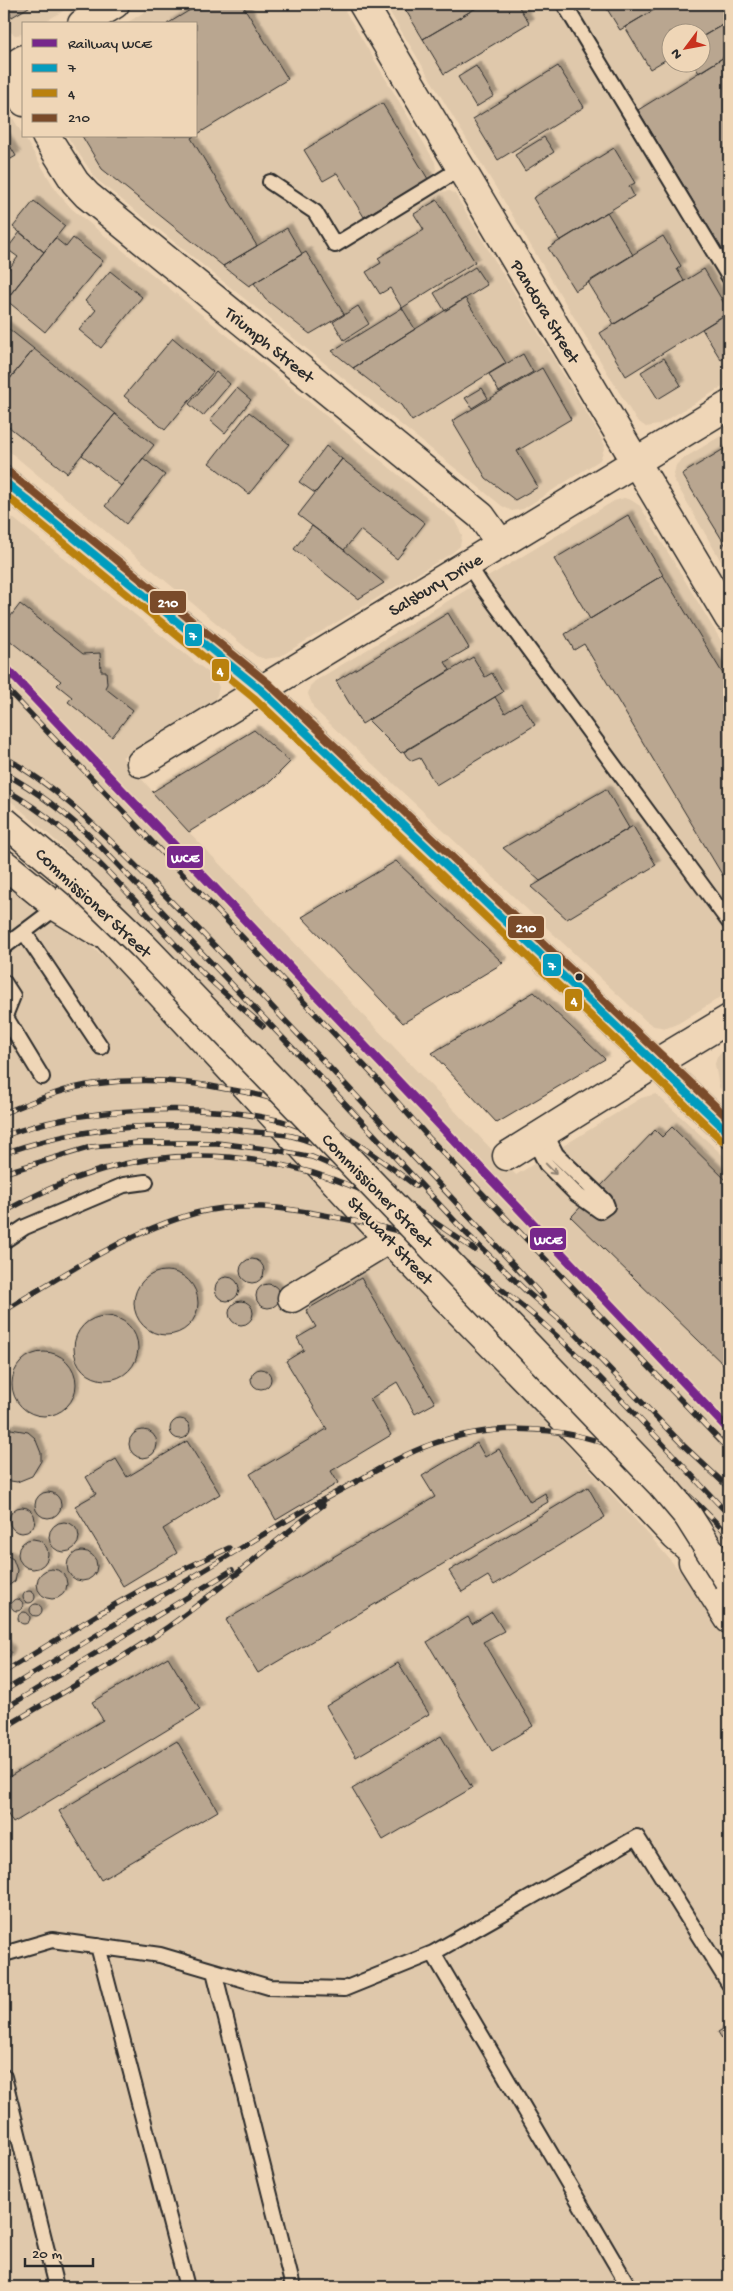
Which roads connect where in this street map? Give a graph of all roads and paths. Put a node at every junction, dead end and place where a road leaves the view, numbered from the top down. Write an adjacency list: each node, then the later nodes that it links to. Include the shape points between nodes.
1 (115, 4): 4 (street)
2 (363, 4): 8 (street, Pandora Street)
3 (564, 4): 10 (lane)
4 (85, 22)
5 (9, 67): 6 (street)
6 (22, 97)
7 (47, 138): 14 (street, Triumph Street, via 87,195 481,516)
8 (461, 168): 9 (lane, via 335,245 315,212); 12 (street, Pandora Street)
9 (270, 182)
10 (729, 276)
11 (729, 405): 12 (street, Salsbury Drive)
12 (635, 462): 14 (street, Salsbury Drive); 16 (street, Pandora Street)
13 (4, 481): 17 (street)
14 (501, 544): 15 (street, Salsbury Drive)
15 (468, 564): 17 (street, Salsbury Drive); 22 (lane)
16 (729, 618)
17 (261, 690): 18 (street, Salsbury Drive); 29 (street)
18 (141, 763)
19 (4, 822): 24 (street, Stewart Street, via 69,884); 39 (street, Commissioner Street, bridge, via 78,883 142,945 654,1476 688,1516)
20 (4, 864): 21 (street, Stewart Street)
21 (57, 907): 23 (lane); 24 (street, Stewart Street)
22 (729, 922)
23 (24, 932): 25 (lane); 28 (lane)
24 (110, 939): 35 (street, Stewart Street)
25 (4, 948)
26 (4, 982): 30 (lane, via 13,996 4,1016)
27 (729, 1018): 29 (street)
28 (102, 1047)
29 (656, 1063): 31 (street); 32 (street)
30 (42, 1077)
31 (729, 1132)
32 (539, 1136): 32 (lane, one-way to 32, via 546,1164 576,1194 600,1211 607,1206); 33 (street)
33 (507, 1156)
34 (146, 1182): 36 (lane, via 124,1185 25,1227)
35 (389, 1239): 37 (street); 38 (street, Stewart Street)
36 (4, 1241)
37 (292, 1298)
38 (675, 1536): 39 (street, Stewart Street); 40 (street, Stewart Street)
39 (729, 1582)
40 (729, 1619)
41 (98, 1946): 43 (lane, via 52,1940); 44 (lane, via 160,1955); 48 (lane)
42 (433, 1953): 44 (lane, via 344,1989 269,1987); 45 (lane, via 636,1837); 50 (lane)
43 (4, 1954)
44 (214, 1971): 49 (lane)
45 (729, 1984)
46 (4, 2077): 47 (lane)
47 (56, 2287)
48 (187, 2287)
49 (293, 2287)
50 (629, 2287)

